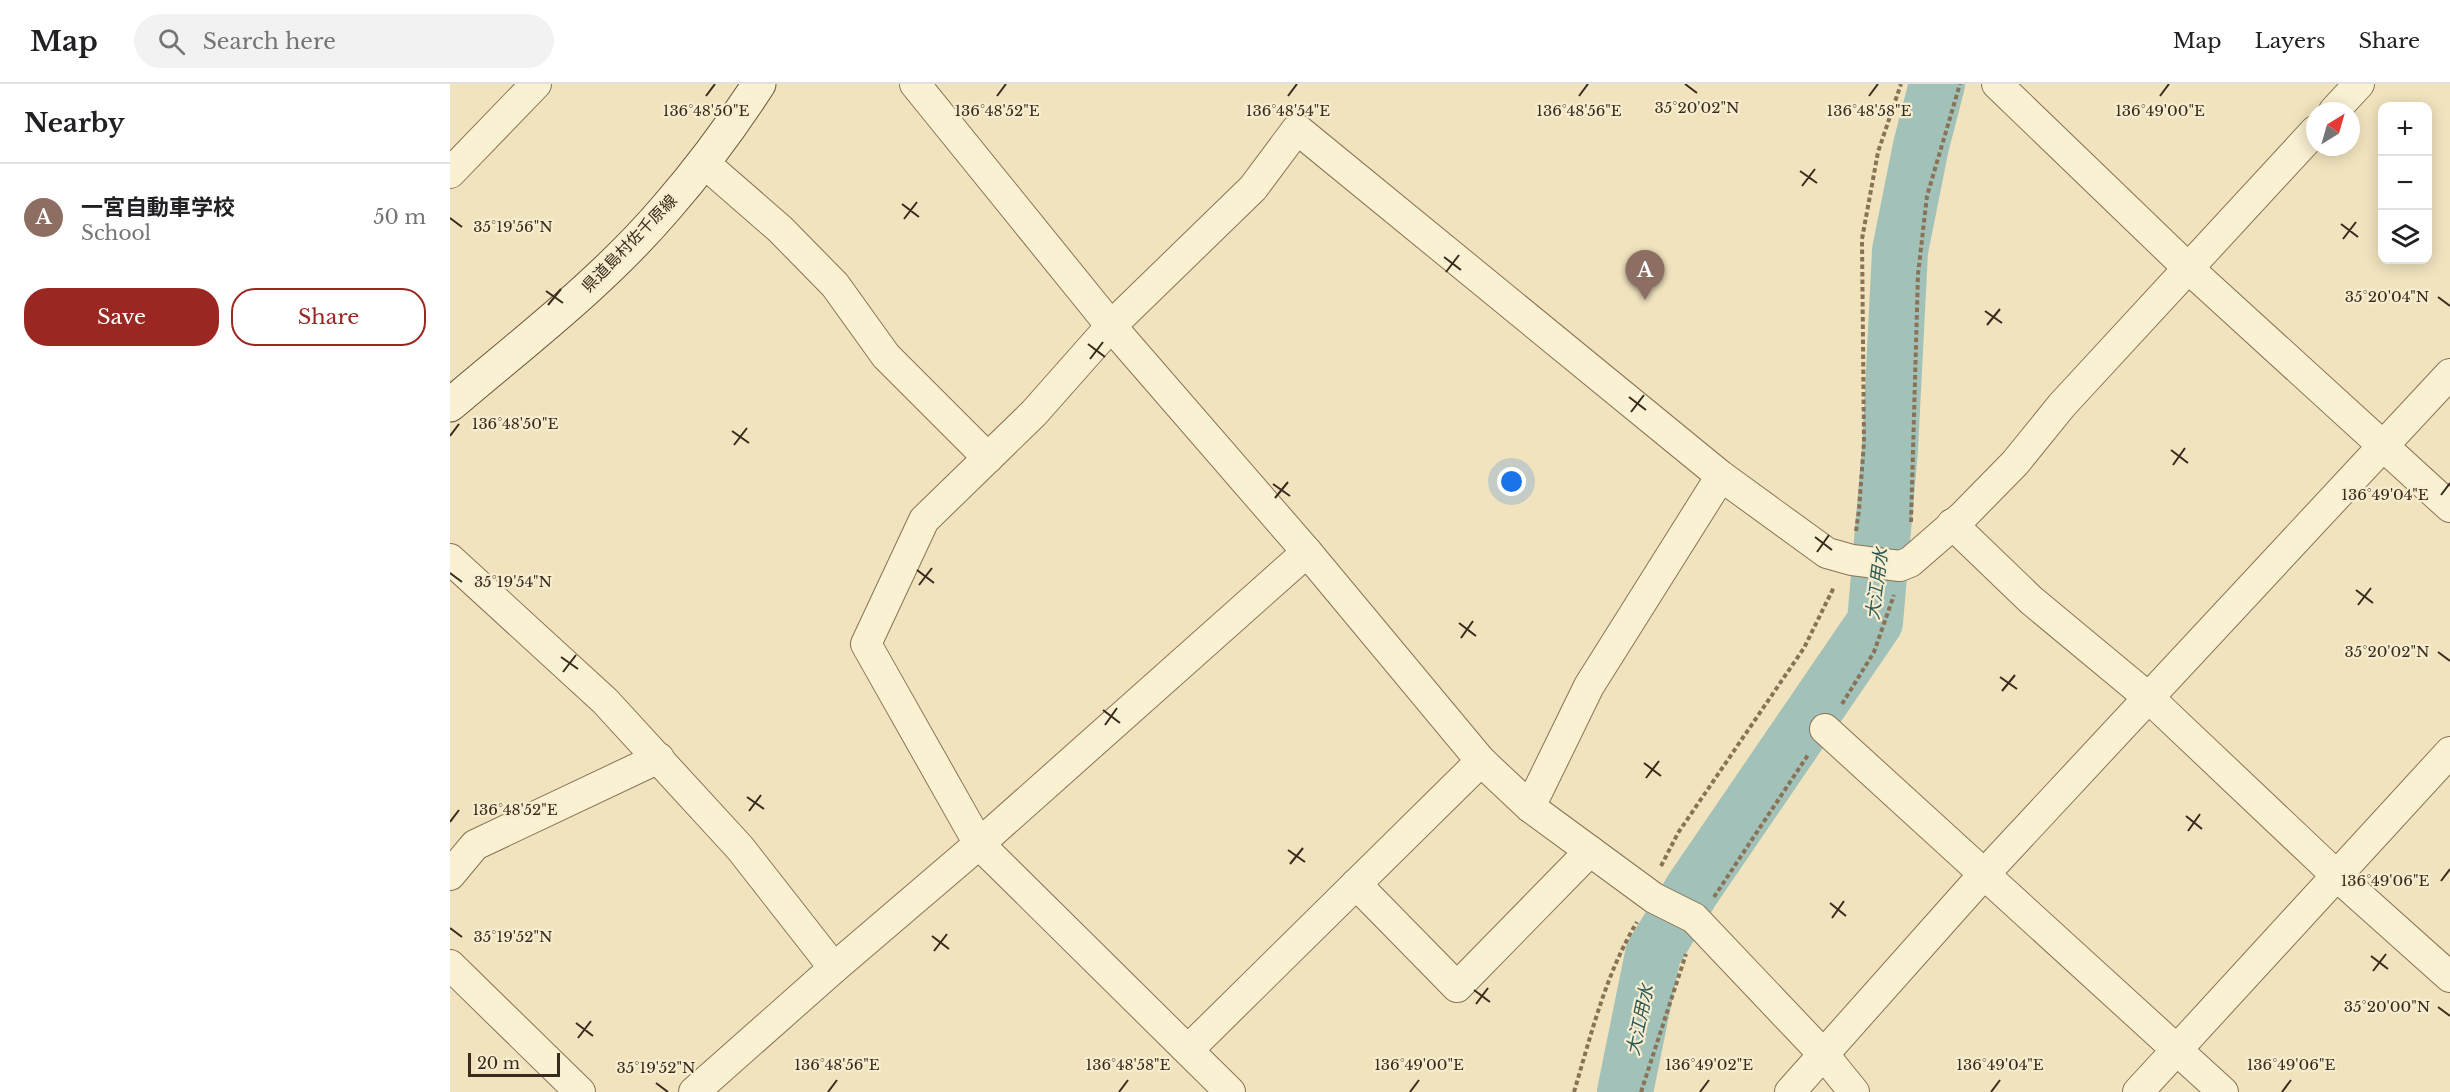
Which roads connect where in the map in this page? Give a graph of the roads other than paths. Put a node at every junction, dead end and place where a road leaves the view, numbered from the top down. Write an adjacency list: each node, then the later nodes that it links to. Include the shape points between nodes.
1 (536, 84): 9 (street)
2 (759, 84): 8 (main road, 県道島村佐千原線)
3 (915, 84): 11 (street)
4 (1997, 84): 10 (street)
5 (2359, 84): 6 (street)
6 (2342, 102)
7 (2306, 141): 10 (street)
8 (703, 162): 13 (main road, 県道島村佐千原線, via 616,260); 15 (street, via 780,229 827,277 886,356)
9 (450, 173)
10 (2188, 268): 14 (street); 18 (street, via 2062,405 2015,464)
11 (1111, 326): 15 (street); 16 (street, via 1253,188 1297,129); 19 (street)
12 (2450, 374): 14 (street)
13 (450, 405)
14 (2383, 448): 17 (street); 21 (street)
15 (988, 458): 27 (street, via 924,520 866,644)
16 (1721, 476): 18 (street, via 1827,553 1851,559 1905,564); 26 (street, via 1589,686)
17 (2450, 507)
18 (1952, 524): 21 (street, via 2031,600)
19 (1307, 552): 25 (street); 27 (street)
20 (450, 559): 24 (street, via 606,701)
21 (2149, 698): 29 (street); 31 (street)
22 (1825, 729): 29 (street)
23 (2450, 752): 31 (street)
24 (659, 758): 30 (street, via 476,845); 34 (street, via 740,848)
25 (1481, 760): 26 (street); 32 (street)
26 (1530, 807): 28 (street)
27 (979, 844): 34 (street); 36 (street)
28 (1590, 851): 32 (street, via 1457,987); 38 (street, via 1652,898 1697,922)
29 (1985, 873): 37 (street); 38 (street)
30 (450, 875)
31 (2337, 876): 35 (street); 37 (street)
32 (1356, 884): 36 (street)
33 (450, 965): 39 (street)
34 (834, 968): 40 (street)
35 (2450, 977)
36 (1188, 1050): 41 (street)
37 (2177, 1050): 44 (street); 45 (street)
38 (1824, 1055): 42 (street); 43 (street)
39 (580, 1092)
40 (694, 1092)
41 (1230, 1092)
42 (1790, 1092)
43 (1854, 1092)
44 (2138, 1092)
45 (2223, 1092)

